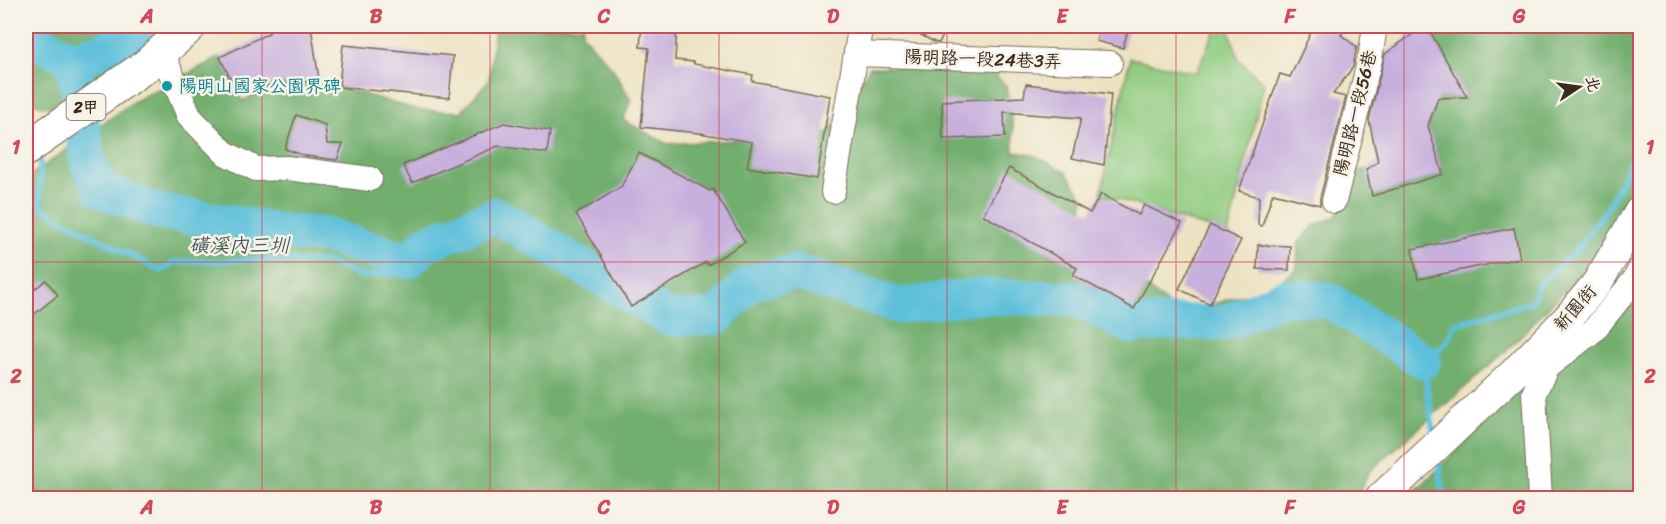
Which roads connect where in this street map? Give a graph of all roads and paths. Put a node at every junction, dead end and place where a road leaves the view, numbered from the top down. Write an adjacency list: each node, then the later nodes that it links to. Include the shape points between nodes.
1 (190, 26): 5 (main road, 2甲)
2 (862, 26): 4 (street)
3 (1375, 26): 10 (street, 陽明路一段56巷)
4 (856, 54): 6 (street, 陽明路一段24巷3弄); 9 (street)
5 (154, 58): 7 (main road, 2甲); 8 (street, via 189,116 225,153 256,169 287,168)
6 (1110, 63)
7 (26, 148)
8 (370, 179)
9 (833, 191)
10 (1334, 201)
11 (1641, 211): 13 (street, 新園街, via 1597,283)
12 (1641, 269): 13 (street, 新園街, via 1594,330)
13 (1524, 383): 14 (street); 15 (street)
14 (1381, 498)
15 (1540, 498)

